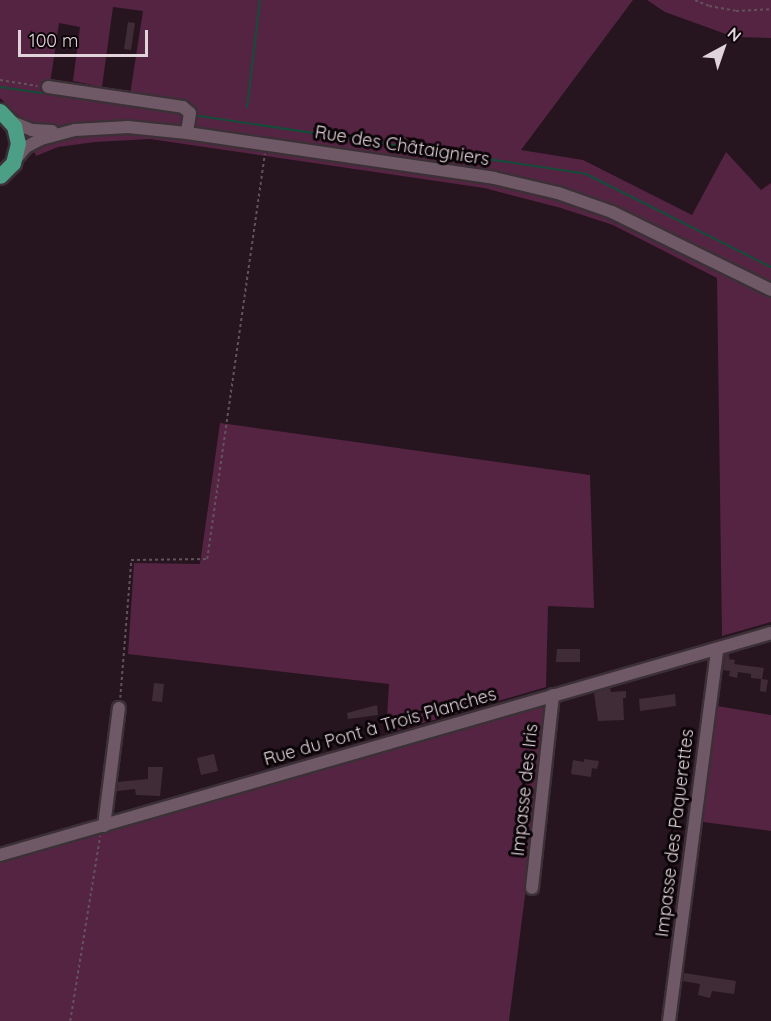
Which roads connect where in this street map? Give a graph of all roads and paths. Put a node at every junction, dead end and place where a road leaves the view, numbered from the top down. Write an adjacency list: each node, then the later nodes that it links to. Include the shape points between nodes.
1 (695, 0): 2 (path, via 736,11)
2 (771, 9)
3 (0, 80): 4 (path)
4 (48, 87): 6 (street, via 183,107)
5 (3, 114): 7 (street, via 32,130); 9 (main road, via 18,138)
6 (189, 123): 7 (street, Rue des Châtaigniers); 8 (street, Rue des Châtaigniers)
7 (75, 130): 9 (street, Rue des Châtaigniers, via 35,142)
8 (266, 144): 11 (street, Rue des Châtaigniers, via 472,174 558,193 637,223); 15 (path, via 207,559 131,560)
9 (15, 160): 10 (main road)
10 (0, 176)
11 (771, 290)
12 (771, 633): 13 (street, Rue du Pont à Trois Planches)
13 (717, 649): 14 (street, Rue du Pont à Trois Planches); 20 (street, Impasse des Paquerettes)
14 (553, 695): 16 (street, Rue du Pont à Trois Planches); 18 (street, Impasse des Iris)
15 (119, 708): 16 (street)
16 (103, 826): 17 (street, Rue du Pont à Trois Planches); 19 (path)
17 (0, 855)
18 (532, 888)
19 (70, 1021)
20 (669, 1021)

